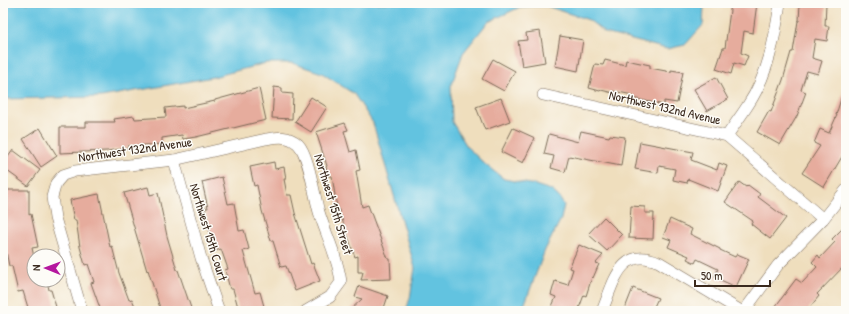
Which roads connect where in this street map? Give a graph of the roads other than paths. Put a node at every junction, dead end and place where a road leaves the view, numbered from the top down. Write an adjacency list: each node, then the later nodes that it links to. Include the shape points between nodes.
1 (780, 3): 3 (street, via 776,35 764,74 749,104)
2 (543, 95): 3 (street, Northwest 132nd Avenue)
3 (727, 136): 7 (street, Northwest 132nd Avenue)
4 (291, 139): 5 (street, Northwest 132nd Avenue, via 266,139); 10 (street, Northwest 15th Street, via 305,154 319,211 339,266 341,282 330,297)
5 (174, 160): 8 (street, Northwest 132nd Avenue, via 75,171 63,175 56,183 52,197 55,218); 9 (street, Northwest 15th Court, via 201,258)
6 (846, 190): 7 (street)
7 (823, 219): 13 (street, via 778,265)
8 (82, 311)
9 (219, 311)
10 (306, 311)
11 (602, 311): 12 (street, via 618,273 626,262 641,257 659,262)
12 (741, 311)
13 (744, 311)

